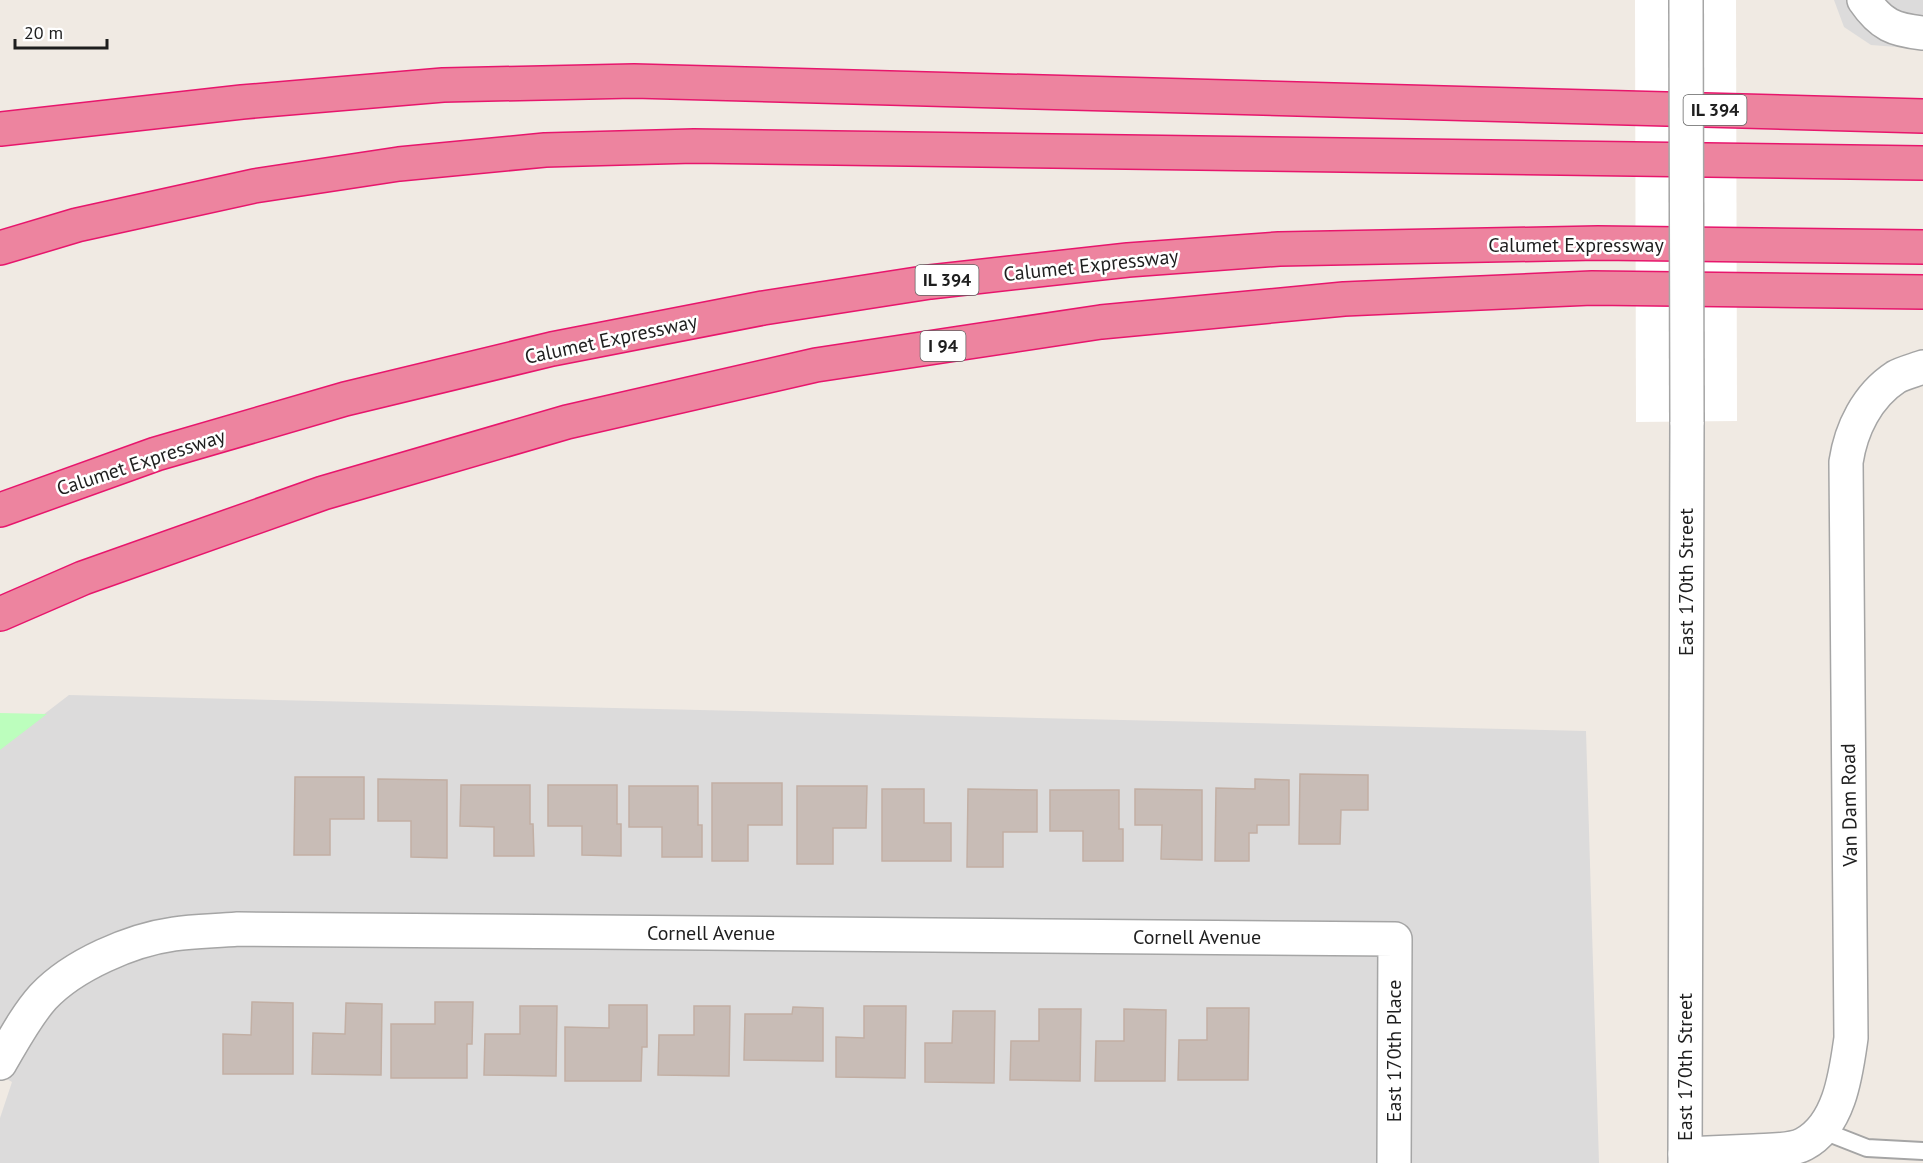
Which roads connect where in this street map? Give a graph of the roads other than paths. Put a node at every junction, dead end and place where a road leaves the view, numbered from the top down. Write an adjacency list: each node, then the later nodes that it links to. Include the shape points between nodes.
1 (1686, 0): 19 (street, East 170th Street, bridge)
2 (1864, 0): 3 (street, via 1877,17 1893,28)
3 (1923, 33)
4 (1923, 116): 5 (highway, IL 394, via 634,81 443,85)
5 (0, 129)
6 (1923, 164): 8 (highway, via 694,146 545,150 399,164 254,186 77,225)
7 (1923, 247): 11 (highway, Calumet Expressway / IL 394, via 1598,243 1279,249 1128,260 930,282 764,308 552,349 345,399)
8 (0, 248)
9 (1923, 292): 14 (highway, I 94, via 1592,288 1344,299 1101,322 816,365 567,422 323,493 83,578)
10 (1923, 367): 17 (street, Van Dam Road, via 1896,377 1875,396 1857,420 1846,462 1851,1038 1845,1080 1836,1107)
11 (156, 454): 12 (highway, Calumet Expressway / IL 394); 13 (highway)
12 (0, 510)
13 (0, 524)
14 (0, 614)
15 (1395, 939): 16 (street, Cornell Avenue, via 238,929 173,934 124,946 80,968 43,997); 20 (street, East 170th Place)
16 (0, 1063)
17 (1821, 1130): 18 (lane, via 1867,1148); 19 (street, Van Dam Road, via 1804,1144 1781,1149)
18 (1923, 1151)
19 (1685, 1159)
20 (1394, 1163)

